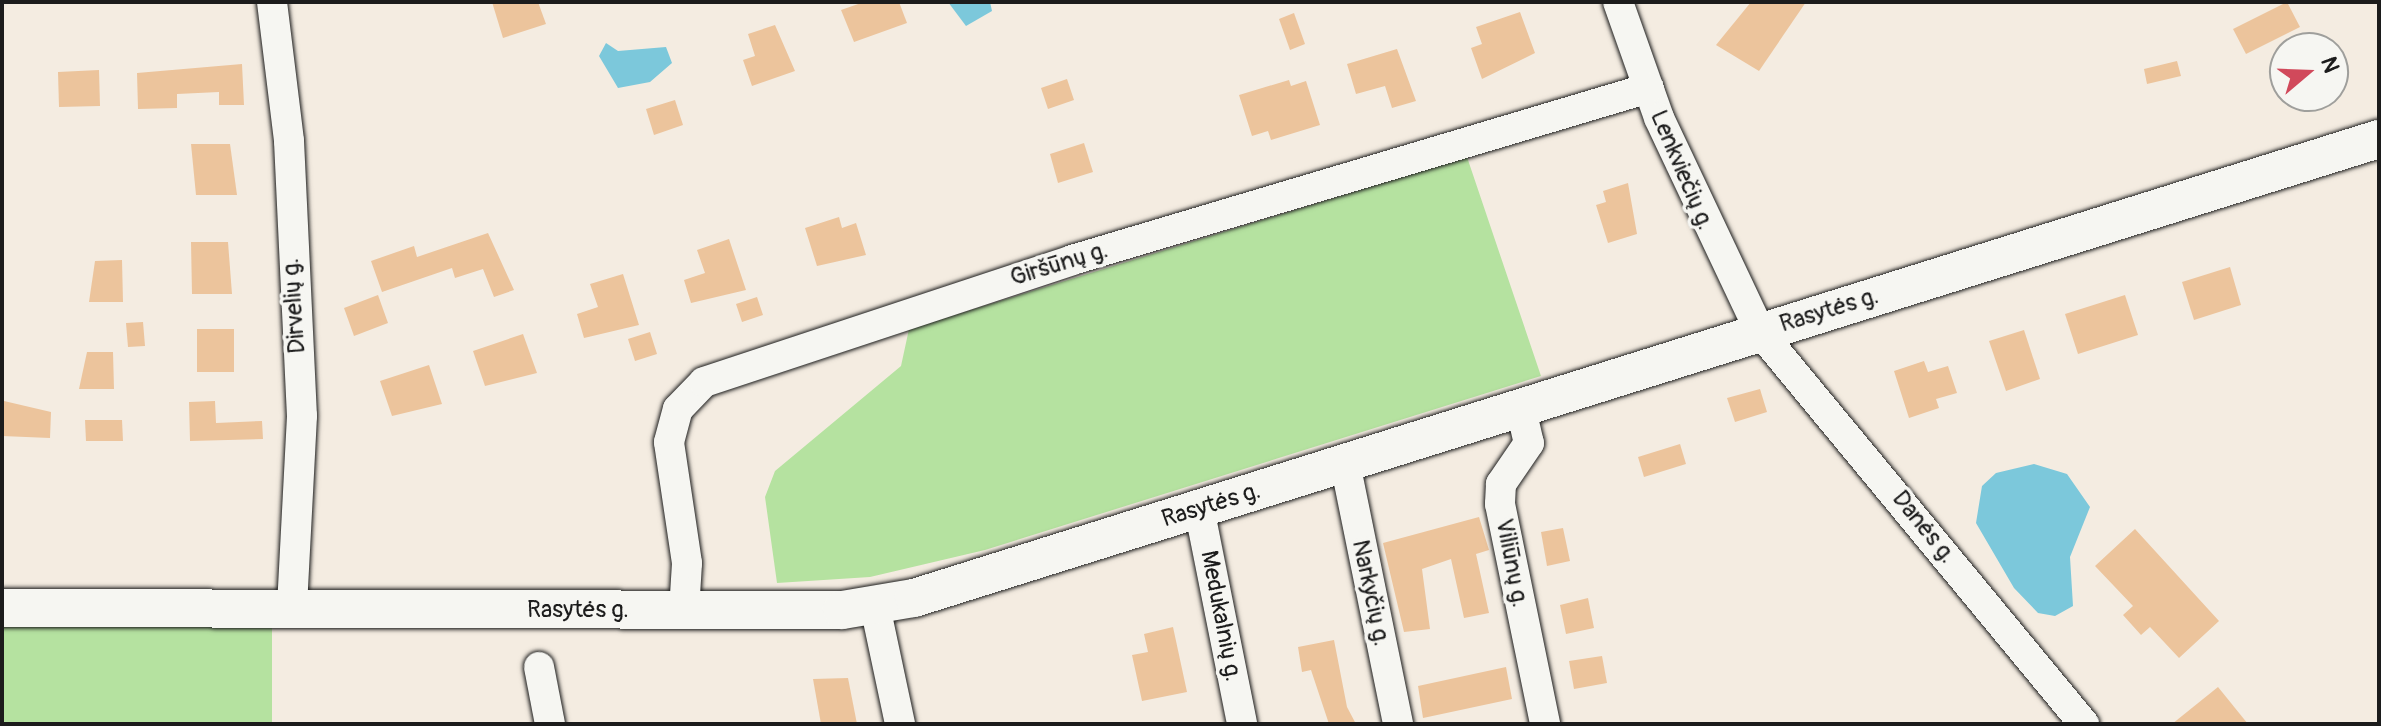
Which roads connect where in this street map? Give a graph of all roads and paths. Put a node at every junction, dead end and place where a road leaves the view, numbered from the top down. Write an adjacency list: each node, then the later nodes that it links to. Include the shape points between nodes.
1 (272, 2): 11 (street, Dirvelių g., via 289,141 302,416)
2 (1618, 2): 3 (street, Lenkviečių g.)
3 (1649, 88): 5 (street, Lenkviečių g., via 1729,279); 12 (street, Giršūnų g., via 1072,260 704,382 678,409 669,442 687,563)
4 (2379, 139): 5 (main road, Rasytės g.)
5 (1760, 332): 6 (main road, Rasytės g.); 19 (street, Danės g.)
6 (1521, 409): 7 (main road, Rasytės g.); 18 (street, Viliūnų g., via 1529,443 1501,484 1500,504)
7 (1345, 463): 8 (main road, Rasytės g.); 17 (street, Narkyčių g.)
8 (1199, 508): 9 (main road, Rasytės g.); 16 (street, Medukalnių g.)
9 (875, 606): 12 (main road, Rasytės g.); 15 (street)
10 (2, 608): 11 (main road, Rasytės g.)
11 (292, 610): 12 (main road, Rasytės g.)
12 (684, 611)
13 (539, 667): 14 (street)
14 (550, 724)
15 (900, 724)
16 (1242, 724)
17 (1398, 724)
18 (1545, 724)
19 (2084, 724)

